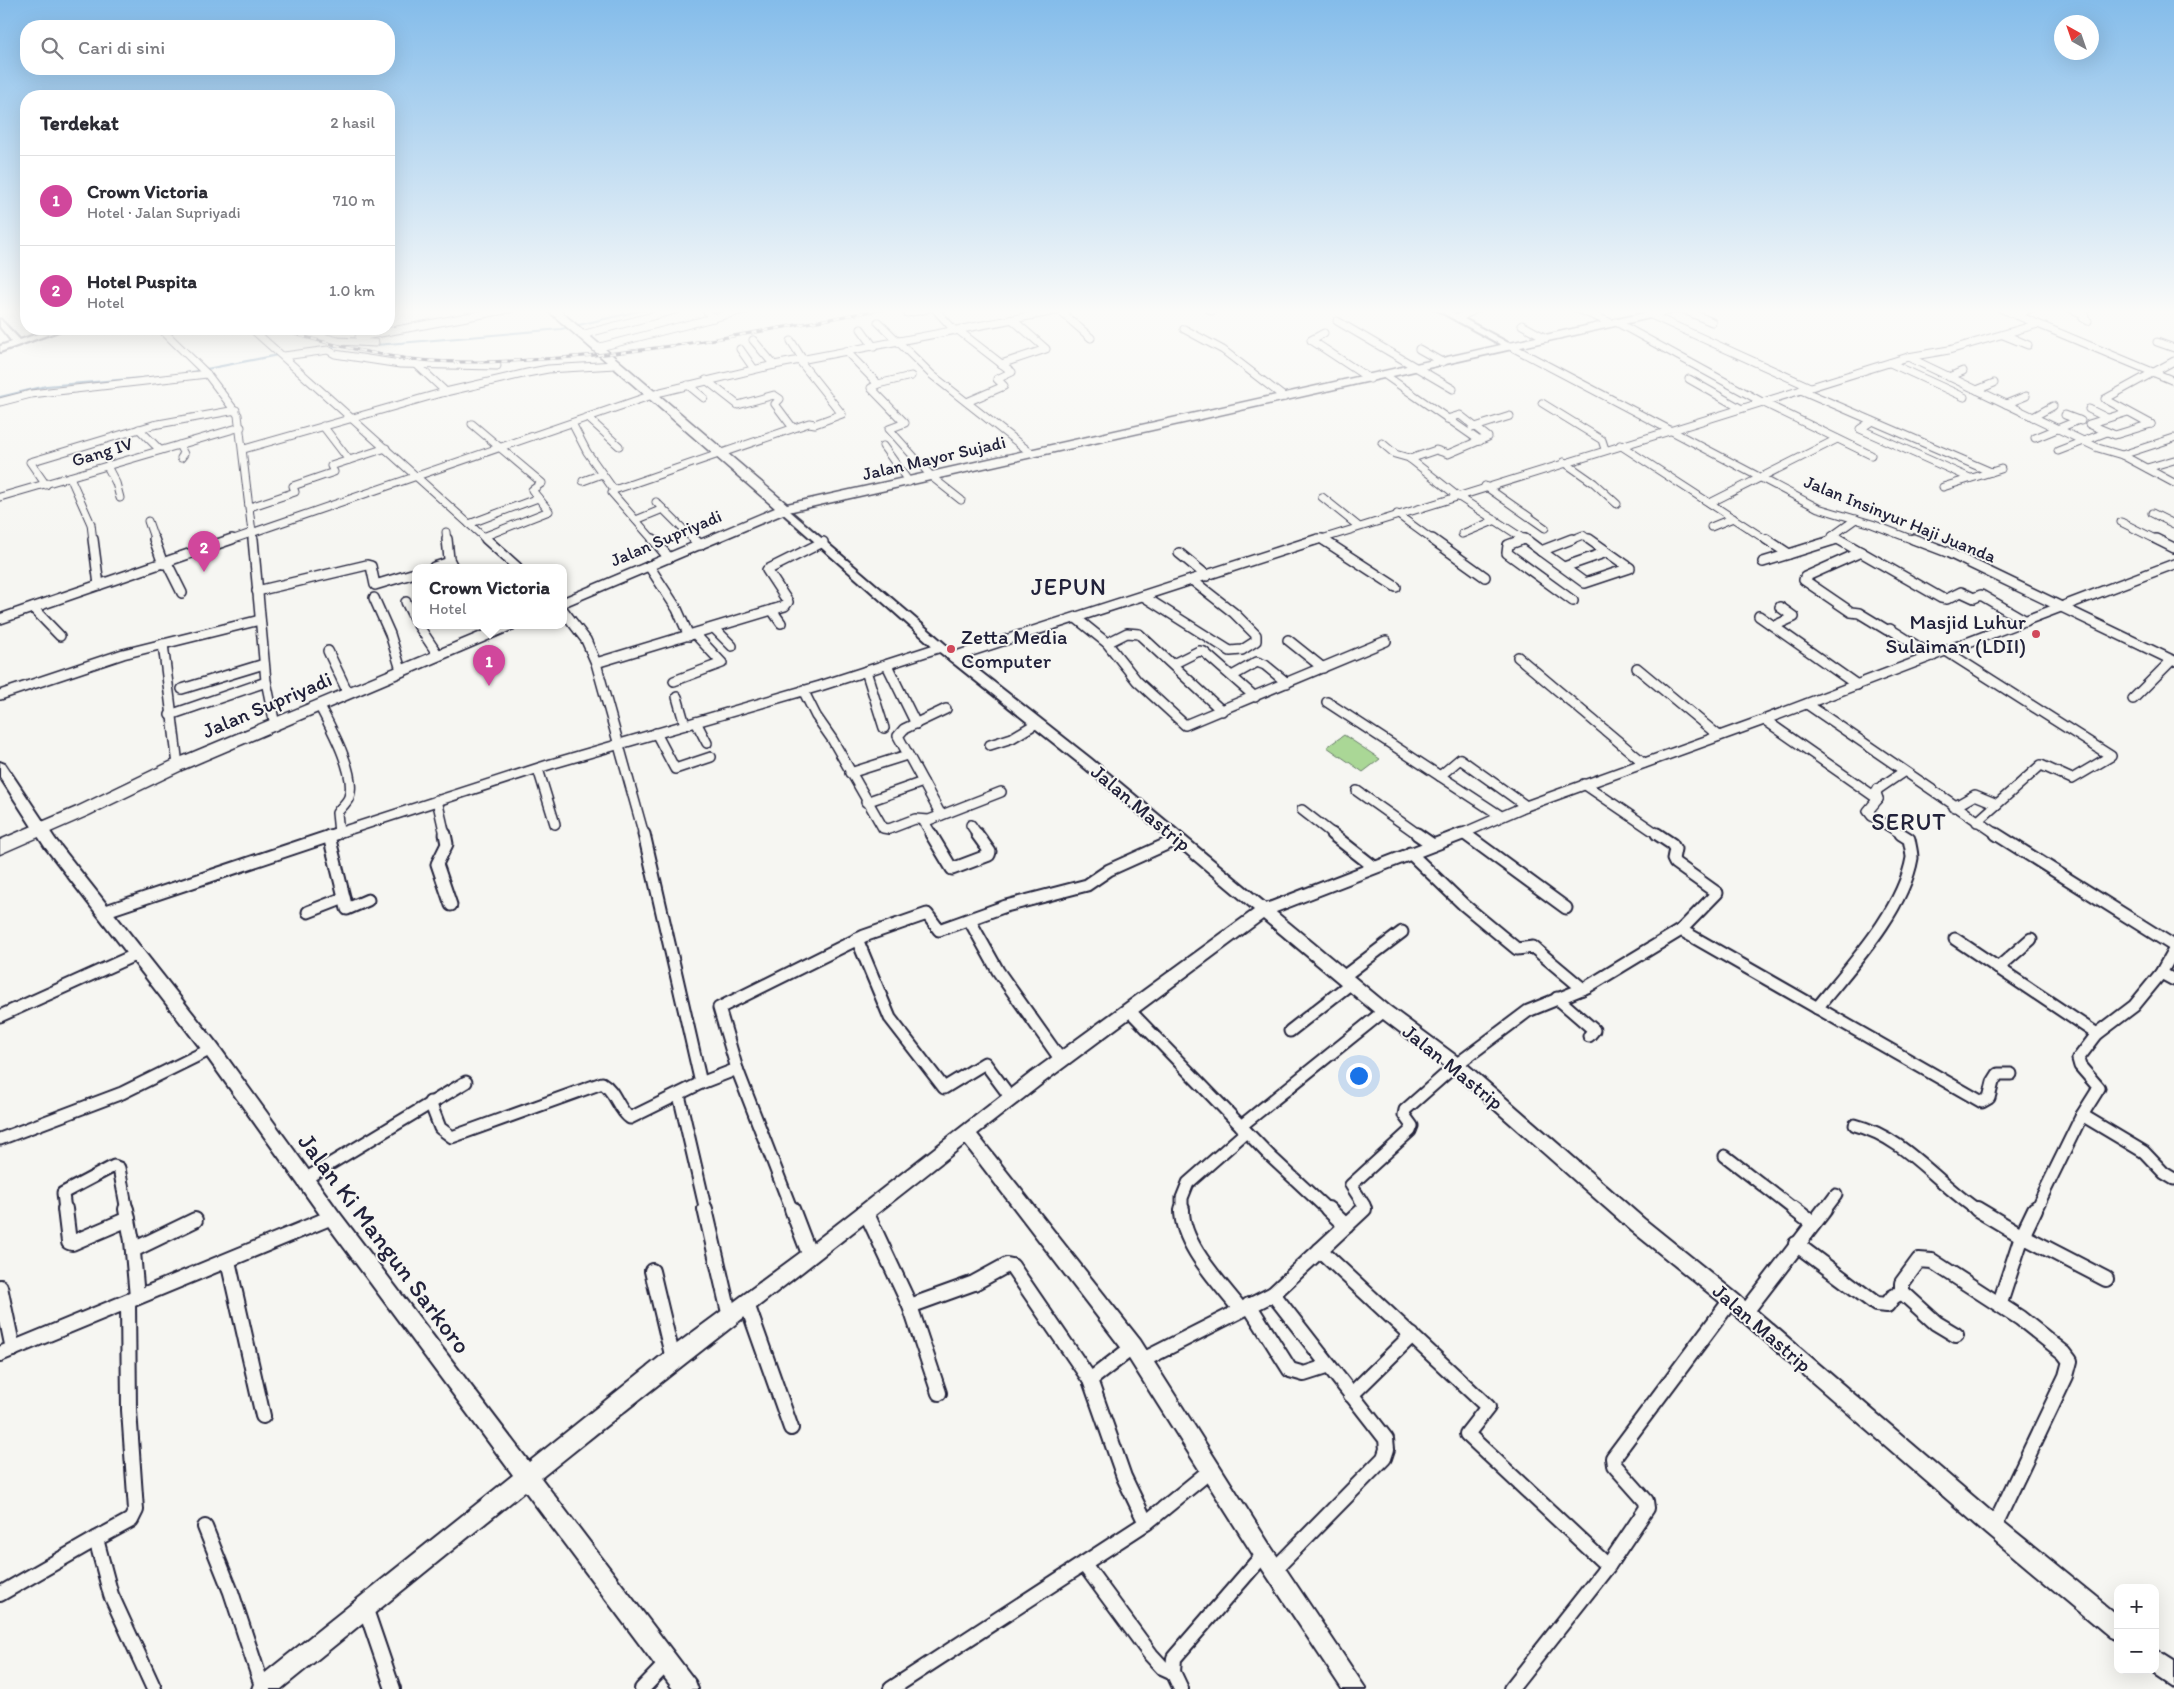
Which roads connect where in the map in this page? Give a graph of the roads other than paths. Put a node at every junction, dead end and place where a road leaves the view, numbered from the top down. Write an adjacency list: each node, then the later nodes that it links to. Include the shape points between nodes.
1 (80, 388): 33 (street)
2 (217, 388): 41 (street)
3 (318, 388): 46 (street)
4 (442, 388): 27 (street)
5 (463, 388): 27 (street)
6 (642, 388): 28 (highway)
7 (678, 388): 28 (street)
8 (691, 388): 31 (street)
9 (716, 388): 58 (street, via 738,405 774,395 780,399 775,404)
10 (823, 388): 58 (street, via 843,414)
11 (871, 388): 96 (street, via 905,423 889,430)
12 (949, 388): 34 (street)
13 (1000, 388): 34 (street)
14 (1272, 388): 30 (street)
15 (1326, 388): 30 (highway, Jalan Mayor Sujadi)
16 (1403, 388): 49 (street)
17 (1591, 388): 59 (street, Jalan Insinyur Haji Juanda)
18 (1703, 388): 39 (street)
19 (1735, 388): 35 (street)
20 (1808, 388): 25 (street)
21 (1942, 388): 32 (street)
22 (1972, 388): 26 (street)
23 (1982, 388): 26 (street)
24 (2125, 388): 42 (street, via 2105,399)
25 (1801, 390): 35 (street); 50 (street)
26 (1977, 390): 37 (street)
27 (446, 392): 46 (street)
28 (651, 395): 47 (street); 81 (highway)
29 (2026, 396): 37 (street)
30 (1284, 397): 80 (highway, Jalan Mayor Sujadi)
31 (704, 398)
32 (1964, 398)
33 (0, 402)
34 (966, 402): 80 (street)
35 (1762, 402): 39 (street); 65 (street)
36 (1542, 403): 77 (street, via 1602,440)
37 (2006, 404): 45 (street)
38 (2053, 406): 45 (street)
39 (1740, 408): 59 (street)
40 (2089, 409): 48 (street)
41 (236, 410): 56 (street); 60 (street)
42 (2128, 412): 48 (street); 63 (street, via 2151,424 2115,435)
43 (2065, 414): 51 (street)
44 (1510, 416): 57 (street)
45 (2033, 417): 61 (street)
46 (352, 418): 55 (street); 74 (street)
47 (588, 418): 52 (street); 72 (street)
48 (2107, 418): 54 (street)
49 (1447, 419): 57 (street, via 1460,416); 62 (street)
50 (1872, 420): 92 (street); 98 (street, via 1860,429)
51 (2079, 420): 54 (street); 61 (street)
52 (572, 423): 76 (street); 93 (street)
53 (472, 424): 76 (street)
54 (2089, 424): 63 (street)
55 (323, 426): 75 (street); 86 (street)
56 (240, 427): 70 (street, Gang IV); 75 (street)
57 (1475, 427): 62 (street); 67 (street, via 1488,437)
58 (793, 428): 81 (street)
59 (1668, 428): 71 (street); 97 (street, Jalan Insinyur Haji Juanda)
60 (139, 429): 78 (street); 102 (street, via 30,462)
61 (2057, 429): 64 (street); 68 (street)
62 (1464, 430): 67 (street)
63 (2107, 432): 68 (street)
64 (2035, 438)
65 (1837, 439): 82 (street); 97 (street)
66 (2173, 440): 83 (street)
67 (1480, 441): 85 (street, via 1448,454 1436,450)
68 (2084, 441): 79 (street); 83 (street)
69 (1382, 443): 85 (street, via 1395,454)
70 (179, 445): 78 (street, Gang IV); 84 (street, via 184,454)
71 (1620, 445): 77 (street); 113 (street)
72 (619, 446)
73 (883, 446): 100 (street)
74 (386, 448): 86 (street); 95 (street)
75 (244, 449): 115 (street)
76 (499, 449): 95 (street); 110 (street, via 542,483 532,490)
77 (1605, 449): 88 (street)
78 (160, 450): 89 (street, Gang IV)
79 (2058, 452)
80 (1031, 453): 96 (highway, Jalan Mayor Sujadi)
81 (720, 454): 105 (street); 117 (highway)
82 (1871, 455)
83 (2122, 455): 90 (street)
84 (181, 458)
85 (1410, 459): 106 (street)
86 (349, 460): 115 (street, via 331,467 333,473 293,486 295,492)
87 (2174, 460): 90 (street)
88 (1564, 462): 103 (street); 114 (street)
89 (107, 466): 94 (street, Gang IV); 109 (street)
90 (2147, 468): 101 (street)
91 (2001, 469): 92 (street)
92 (1991, 472): 98 (street)
93 (602, 474): 99 (street); 105 (street)
94 (70, 477): 102 (street, Gang IV); 158 (street, via 91,524)
95 (418, 477): 126 (street); 132 (street)
96 (932, 477): 100 (highway, Jalan Mayor Sujadi); 111 (street)
97 (1763, 478): 113 (street); 121 (street, Jalan Insinyur Haji Juanda, via 1827,512)
98 (1970, 478): 104 (street)
99 (583, 481)
100 (909, 482): 117 (highway, Jalan Mayor Sujadi)
101 (2174, 482)
102 (46, 484): 107 (street, Gang IV)
103 (1485, 486): 106 (street); 130 (street)
104 (1943, 487)
105 (614, 490): 122 (street, via 612,493)
106 (1456, 495): 119 (street); 123 (street)
107 (0, 497)
108 (1322, 497): 128 (street)
109 (120, 498)
110 (538, 498): 126 (street); 134 (street, via 548,513)
111 (961, 500)
112 (656, 502): 116 (street)
113 (1710, 503): 120 (street)
114 (1617, 504)
115 (250, 507): 132 (street)
116 (663, 509): 122 (street); 139 (street)
117 (784, 510): 138 (main road, Jalan Mastrip); 139 (highway, Jalan Supriyadi)
118 (2152, 513): 127 (street)
119 (1397, 514): 128 (street); 156 (street)
120 (1733, 518): 129 (street); 145 (street)
121 (1856, 519): 137 (street, via 1833,534); 169 (street, Jalan Insinyur Haji Juanda, via 1947,552)
122 (636, 520): 146 (street)
123 (1496, 520): 133 (street); 136 (street)
124 (148, 522): 148 (street)
125 (2121, 522): 140 (street)
126 (469, 524): 134 (street)
127 (2174, 524)
128 (1358, 526): 135 (street)
129 (1711, 527)
130 (1544, 528)
131 (446, 532): 149 (street)
132 (252, 533): 148 (street); 160 (street)
133 (1462, 534)
134 (483, 537): 150 (street)
135 (1320, 538): 155 (street); 159 (street)
136 (1525, 539): 141 (street); 165 (street, via 1508,545 1506,553)
137 (1838, 539): 143 (street); 145 (street)
138 (823, 542): 170 (street, via 767,570 788,602); 192 (main road, Jalan Mastrip)
139 (700, 545): 146 (highway, Jalan Supriyadi)
140 (2174, 548)
141 (1541, 550): 142 (street, via 1583,535); 153 (street)
142 (1607, 552): 153 (street); 153 (street, via 1630,568 1586,584)
143 (1861, 552): 177 (street, via 1941,598 1947,599 1961,592 1974,598 1981,595); 194 (street, via 1804,580 1851,612 1890,629)
144 (1179, 553): 155 (street)
145 (1789, 554): 147 (street)
146 (669, 558): 152 (highway, Jalan Supriyadi)
147 (1763, 562)
148 (165, 564): 158 (street); 161 (street)
149 (451, 564)
150 (514, 564)
151 (2174, 564): 169 (street)
152 (649, 566): 164 (highway, Jalan Supriyadi); 183 (street)
153 (1564, 567)
154 (412, 574): 160 (street, via 375,585 371,566 367,565)
155 (1207, 576): 157 (street)
156 (1485, 577)
157 (1192, 580): 162 (street); 162 (street, via 1234,613 1256,635 1256,640 1242,650 1230,651)
158 (99, 585): 168 (street)
159 (1396, 587)
160 (257, 591): 176 (street)
161 (182, 593)
162 (1143, 596): 174 (street)
163 (374, 598): 203 (street)
164 (567, 601)
165 (1572, 601)
166 (406, 602): 171 (street)
167 (1780, 607): 179 (street, via 1794,617)
168 (33, 608): 175 (street); 184 (street)
169 (2064, 608): 177 (street); 196 (street, Jalan Insinyur Haji Juanda)
170 (772, 610): 178 (street); 182 (street)
171 (412, 614)
172 (567, 615): 197 (street, via 586,640)
173 (1759, 616): 179 (street)
174 (1076, 618): 187 (street); 192 (street)
175 (0, 619)
176 (260, 620): 188 (street); 198 (street)
177 (2026, 621): 191 (street)
178 (781, 623)
179 (1774, 626): 209 (street)
180 (421, 629): 193 (street)
181 (489, 629): 193 (highway, Jalan Supriyadi)
182 (715, 629): 183 (street); 189 (street)
183 (692, 635): 197 (street); 206 (street, via 722,663)
184 (60, 636)
185 (1288, 640): 201 (street)
186 (1386, 641): 201 (street)
187 (1107, 643): 199 (street, via 1127,633 1139,634); 221 (street, via 1137,681 1182,724 1189,725)
188 (163, 644): 213 (street); 222 (street)
189 (732, 646)
190 (328, 651): 212 (street)
191 (1946, 651): 194 (street); 251 (street, via 2111,754 2111,757 2072,779 2041,765)
192 (947, 652): 200 (street); 225 (main road, Jalan Mastrip)
193 (438, 655): 203 (highway, Jalan Supriyadi)
194 (1933, 656): 209 (street)
195 (1518, 657): 237 (street)
196 (2173, 660): 216 (street)
197 (596, 663): 233 (street)
198 (264, 664): 207 (street); 210 (street)
199 (1173, 664): 205 (street, via 1202,651); 221 (street)
200 (887, 665): 204 (street); 226 (street)
201 (1323, 668): 208 (street)
202 (1637, 668): 231 (street)
203 (401, 670): 212 (highway, Jalan Supriyadi)
204 (866, 671): 211 (street); 229 (street)
205 (1232, 676): 208 (street, via 1257,662); 215 (street)
206 (674, 681)
207 (266, 682): 222 (street); 227 (street)
208 (1287, 683): 215 (street)
209 (1857, 685): 218 (street)
210 (182, 688)
211 (803, 690): 224 (street); 242 (street)
212 (348, 693): 219 (highway, Jalan Supriyadi)
213 (0, 695)
214 (677, 697): 228 (street)
215 (1256, 697): 221 (street)
216 (2133, 700)
217 (1327, 702): 243 (street)
218 (1807, 704): 223 (street); 241 (street)
219 (318, 705): 227 (highway, Jalan Supriyadi); 263 (street, via 340,746 349,776 349,797 338,813)
220 (946, 709): 226 (street)
221 (1222, 711)
222 (170, 715): 238 (street)
223 (1765, 720): 231 (street); 248 (street)
224 (696, 722): 228 (street); 232 (street)
225 (1037, 723): 234 (street, via 1012,738); 264 (main road, Jalan Mastrip)
226 (916, 724): 235 (street, via 899,734)
227 (274, 725): 238 (highway, Jalan Supriyadi)
228 (685, 725): 230 (street)
229 (884, 728)
230 (656, 734): 233 (street); 236 (street, via 674,769)
231 (1719, 736): 237 (street)
232 (707, 743)
233 (618, 744): 240 (street); 304 (street, via 645,836)
234 (990, 745)
235 (907, 755): 242 (street); 244 (street)
236 (711, 757)
237 (1644, 763): 245 (street)
238 (178, 765): 261 (highway, Jalan Supriyadi)
239 (0, 767): 261 (main road, Jalan Ki Mangun Sarkoro)
240 (538, 769): 249 (street); 259 (street)
241 (1903, 772): 248 (street, via 1878,789); 253 (street)
242 (850, 773): 250 (street)
243 (1440, 776): 252 (street, via 1460,759); 256 (street)
244 (922, 782): 250 (street); 255 (street)
245 (1584, 784): 252 (street); 277 (street, via 1675,847 1675,863 1717,891)
246 (1357, 791): 265 (street)
247 (1001, 792): 255 (street)
248 (1878, 799): 291 (street, via 1869,814 1909,839 1913,854 1910,866 1890,914)
249 (437, 800): 263 (street); 271 (street, via 447,844 437,864)
250 (866, 802): 257 (street, via 885,829 915,819)
251 (1997, 804): 253 (street, via 1979,794 1970,794); 258 (street)
252 (1526, 806): 256 (street)
253 (1954, 807): 258 (street)
254 (1302, 810): 268 (street)
255 (941, 815): 257 (street)
256 (1501, 816): 262 (street)
257 (924, 820): 260 (street, via 952,869 989,855)
258 (1977, 822): 282 (street)
259 (555, 824)
260 (972, 825)
261 (42, 829): 266 (highway, Jalan Supriyadi); 274 (main road, Jalan Ki Mangun Sarkoro)
262 (1464, 833): 265 (street); 272 (street)
263 (334, 834): 269 (street); 274 (street)
264 (1178, 839): 273 (main road, Jalan Mastrip); 276 (street, via 1109,870 1087,886 1006,906)
265 (1433, 845): 267 (street)
266 (0, 847)
267 (1410, 853): 268 (street); 289 (street, via 1516,949 1533,946)
268 (1374, 867): 273 (street)
269 (344, 898): 270 (street, via 347,909); 275 (street)
270 (368, 900)
271 (451, 905)
272 (1566, 908)
273 (1263, 911): 288 (main road, Jalan Mastrip); 292 (main road)
274 (103, 912): 284 (main road, Jalan Ki Mangun Sarkoro)
275 (308, 912)
276 (970, 921): 279 (street, via 939,930 926,914); 299 (street, via 1003,978)
277 (1681, 930): 289 (street); 291 (street)
278 (1402, 932): 288 (street)
279 (857, 939): 301 (street, via 720,1008); 306 (street, via 890,1018 944,1088 985,1063)
280 (1955, 939): 285 (street)
281 (2031, 939): 285 (street)
282 (2174, 946)
283 (2174, 950): 286 (street)
284 (137, 954): 294 (street); 298 (main road, Jalan Ki Mangun Sarkoro)
285 (1998, 968): 296 (street)
286 (2161, 972): 287 (street); 296 (street, via 2134,1006)
287 (2174, 980)
288 (1346, 981): 293 (main road, Jalan Mastrip); 295 (street)
289 (1583, 989): 290 (street)
290 (1557, 998): 297 (street, via 1594,1031); 300 (street, via 1528,1010)
291 (1817, 1008): 302 (street, via 1982,1102 1988,1098 2000,1072)
292 (1129, 1010): 299 (main road); 310 (street)
293 (1384, 1011): 300 (main road, Jalan Mastrip); 310 (street)
294 (0, 1016)
295 (1290, 1031)
296 (2097, 1034): 308 (street, via 2078,1059 2099,1088)
297 (1589, 1036)
298 (211, 1049): 312 (street, via 122,1093); 314 (main road, Jalan Ki Mangun Sarkoro)
299 (1061, 1060): 306 (main road)
300 (1456, 1065): 322 (street, via 1405,1110 1404,1115 1412,1126 1410,1131 1353,1182 1353,1191 1364,1202 1364,1208); 335 (main road, Jalan Mastrip, via 1638,1225)
301 (737, 1069): 304 (street); 327 (street)
302 (2011, 1074)
303 (466, 1082): 307 (street)
304 (701, 1083): 305 (street)
305 (679, 1095): 307 (street, via 630,1118 624,1114 607,1085 595,1084 452,1137 447,1137 439,1129); 341 (street)
306 (1012, 1098): 311 (main road)
307 (430, 1102): 314 (street)
308 (2082, 1115): 315 (street, via 2144,1152); 323 (street)
309 (1855, 1125): 323 (street, via 1871,1127 1927,1167 1968,1203)
310 (1244, 1129): 322 (street); 339 (street, via 1188,1183 1179,1204 1190,1240)
311 (967, 1134): 317 (main road); 345 (main road)
312 (0, 1139)
313 (1725, 1156): 321 (street)
314 (305, 1179): 318 (main road, Jalan Ki Mangun Sarkoro)
315 (2174, 1179)
316 (1836, 1194): 321 (street)
317 (866, 1212): 327 (main road); 338 (street)
318 (332, 1217): 328 (street); 354 (main road, Jalan Ki Mangun Sarkoro)
319 (128, 1219): 319 (street, via 69,1242 63,1193 118,1166); 325 (street)
320 (195, 1220): 325 (street)
321 (1812, 1223): 324 (street)
322 (1346, 1226): 326 (street)
323 (2022, 1236): 330 (street); 337 (street)
324 (1796, 1244): 332 (street, via 1876,1304 1887,1305); 340 (street)
325 (133, 1250): 334 (street)
326 (1320, 1250): 333 (street); 342 (street)
327 (810, 1256): 336 (main road)
328 (228, 1261): 334 (street); 351 (street)
329 (652, 1271): 346 (street)
330 (2106, 1279)
331 (0, 1287): 344 (street)
332 (1902, 1292): 337 (street, via 1902,1282 1919,1260 1932,1261); 343 (street, via 1936,1323)
333 (1273, 1294): 339 (street); 347 (street)
334 (133, 1300): 344 (street); 358 (street, via 129,1410 136,1510 131,1520)
335 (1731, 1300): 340 (main road, Jalan Mastrip); 361 (street, via 1613,1458 1614,1466 1648,1505)
336 (748, 1304): 341 (main road); 352 (street)
337 (2000, 1304): 357 (street, via 2070,1361 2066,1376)
338 (910, 1306): 348 (street, via 974,1283 1010,1265); 349 (street)
339 (1244, 1307): 345 (street); 347 (street, via 1290,1370 1304,1374)
340 (1744, 1313): 357 (main road, Jalan Mastrip)
341 (730, 1317): 346 (main road)
342 (1412, 1335): 350 (street); 361 (street, via 1488,1407 1467,1434)
343 (1956, 1335)
344 (6, 1352)
345 (1137, 1354): 348 (street); 353 (main road)
346 (673, 1359): 354 (main road)
347 (1329, 1366): 350 (street)
348 (1090, 1380): 355 (street, via 1124,1476)
349 (940, 1393)
350 (1352, 1395): 359 (street, via 1386,1439 1386,1453)
351 (263, 1416)
352 (791, 1428)
353 (1211, 1470): 355 (street); 359 (main road)
354 (528, 1475): 363 (main road); 365 (main road, Jalan Ki Mangun Sarkoro)
355 (1146, 1523): 360 (street)
356 (204, 1527): 370 (street, via 232,1592)
357 (1994, 1527): 364 (main road, Jalan Mastrip)
358 (96, 1539): 362 (street); 369 (street, via 111,1594)
359 (1270, 1561): 367 (street, via 1178,1652 1172,1664); 376 (main road)
360 (1084, 1564): 367 (street, via 1151,1655 1162,1667); 374 (street)
361 (1608, 1566): 377 (street)
362 (0, 1594)
363 (365, 1607): 370 (main road); 371 (street)
364 (2114, 1626)
365 (668, 1662): 372 (street); 373 (main road, Jalan Ki Mangun Sarkoro)
366 (2159, 1663): 368 (main road)
367 (1173, 1672): 375 (street)
368 (2174, 1675)
369 (154, 1689)
370 (263, 1689)
371 (393, 1689)
372 (642, 1689)
373 (687, 1689)
374 (891, 1689)
375 (1181, 1689)
376 (1355, 1689)
377 (1511, 1689)

